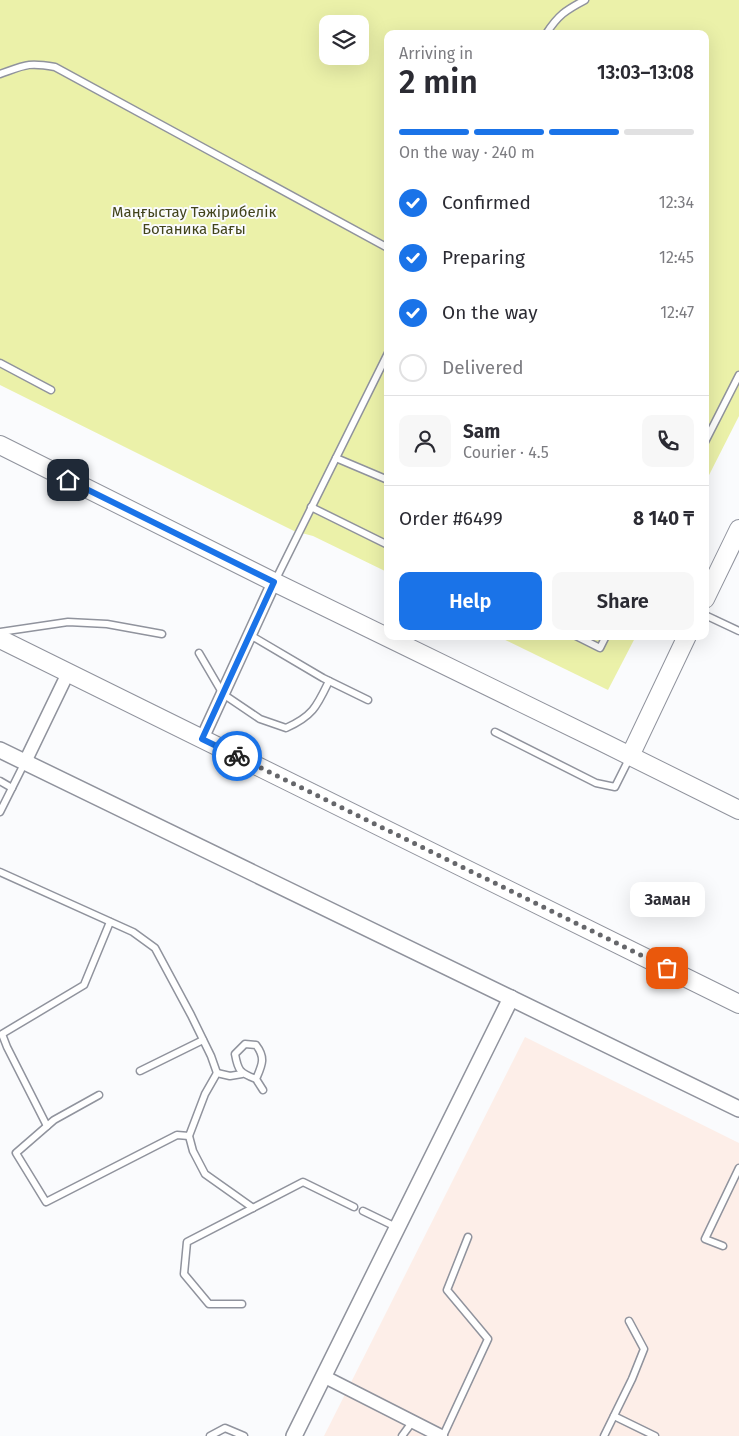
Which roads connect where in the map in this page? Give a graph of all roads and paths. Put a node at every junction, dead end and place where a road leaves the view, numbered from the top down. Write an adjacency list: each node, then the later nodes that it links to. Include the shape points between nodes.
1 (585, 0): 2 (lane, via 555,19)
2 (548, 30)
3 (0, 74): 4 (lane, via 26,64 55,67)
4 (384, 246)
5 (384, 361): 11 (lane)
6 (0, 363): 8 (lane)
7 (739, 375): 9 (lane)
8 (52, 390)
9 (709, 434)
10 (0, 445): 16 (main road)
11 (336, 458): 12 (lane); 13 (lane)
12 (384, 478)
13 (311, 508): 15 (lane); 16 (lane)
14 (739, 529): 17 (main road)
15 (384, 542)
16 (274, 582): 22 (street); 23 (main road)
17 (709, 591)
18 (709, 617): 19 (lane)
19 (739, 631)
20 (0, 632): 21 (lane, via 68,622 107,624)
21 (162, 634)
22 (250, 635): 31 (lane); 32 (street)
23 (384, 636)
24 (0, 639): 30 (main road)
25 (393, 640): 37 (main road)
26 (584, 640): 27 (lane, via 600,648)
27 (604, 640)
28 (685, 640): 37 (main road)
29 (199, 653): 32 (lane)
30 (68, 673): 35 (main road); 38 (street)
31 (329, 681): 32 (lane, via 318,705 302,721 286,728 260,719); 33 (lane)
32 (222, 694): 35 (street)
33 (368, 700)
34 (496, 732): 37 (lane, via 596,783 615,786)
35 (202, 739): 46 (main road)
36 (0, 750): 38 (street)
37 (630, 756): 41 (main road)
38 (25, 762): 40 (lane); 45 (street)
39 (0, 781): 40 (lane)
40 (12, 788): 42 (lane)
41 (739, 810)
42 (0, 812)
43 (0, 872): 44 (lane)
44 (110, 922): 47 (lane, via 133,932 155,948); 55 (lane, via 84,985 2,1034)
45 (511, 998): 54 (street); 61 (street)
46 (739, 1004)
47 (203, 1040): 48 (lane); 49 (lane)
48 (140, 1071)
49 (217, 1074): 50 (lane); 56 (lane, via 205,1094)
50 (242, 1074): 51 (lane); 51 (lane, via 235,1054 245,1044 256,1045 263,1060)
51 (256, 1079): 52 (lane)
52 (263, 1090)
53 (99, 1095): 55 (lane)
54 (739, 1109)
55 (48, 1126): 56 (lane, via 16,1153 46,1202 177,1135)
56 (189, 1136): 59 (lane, via 205,1174)
57 (739, 1168): 63 (lane, via 705,1239)
58 (354, 1206): 59 (lane, via 303,1182)
59 (253, 1208): 64 (lane, via 186,1242 184,1274 209,1304)
60 (363, 1211): 61 (lane)
61 (397, 1228): 66 (street)
62 (468, 1237): 73 (lane, via 447,1290 488,1339)
63 (722, 1246)
64 (242, 1304)
65 (629, 1321): 67 (lane, via 644,1349)
66 (323, 1376): 68 (street); 71 (street)
67 (614, 1416): 74 (lane); 75 (lane)
68 (413, 1422): 72 (lane); 73 (street)
69 (210, 1436): 70 (lane, via 225,1428)
70 (244, 1436)
71 (294, 1436)
72 (402, 1436)
73 (442, 1436)
74 (604, 1436)
75 (655, 1436)

